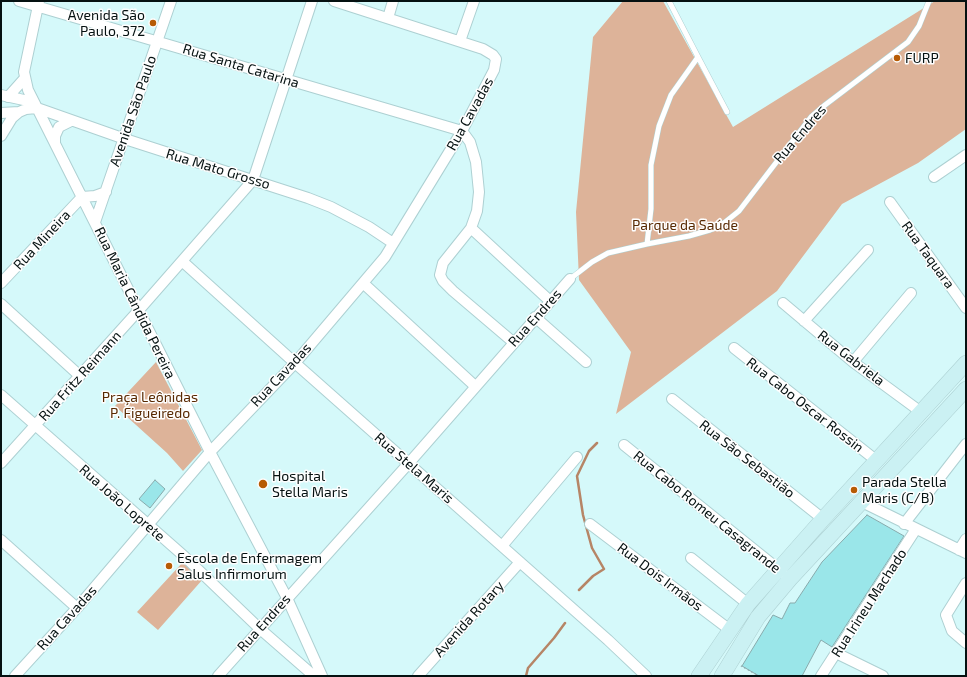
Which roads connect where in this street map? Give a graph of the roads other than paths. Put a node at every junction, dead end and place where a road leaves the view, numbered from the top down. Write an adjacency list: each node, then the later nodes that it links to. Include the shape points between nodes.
1 (20, 1): 9 (street, Rua Santa Catarina)
2 (171, 1): 11 (street, Avenida São Paulo)
3 (312, 1): 15 (street)
4 (334, 1): 10 (street)
5 (394, 1): 10 (street)
6 (474, 1): 12 (street)
7 (670, 1): 13 (lane)
8 (929, 1): 35 (lane, Rua Endres, via 908,42 811,117 739,211 710,230)
9 (38, 3): 11 (street, Rua Santa Catarina); 14 (street, via 25,60)
10 (388, 18): 12 (street)
11 (157, 41): 15 (street, Rua Santa Catarina); 24 (street, Avenida São Paulo)
12 (460, 41): 22 (street, Rua Cavadas, via 493,55 496,64)
13 (698, 57): 19 (lane); 35 (lane, via 671,95 659,126 651,165 651,209)
14 (24, 79): 16 (street); 17 (street, Rua Maria Cândida Pereira)
15 (286, 79): 22 (street, Rua Santa Catarina); 28 (street)
16 (4, 96): 17 (street, Rua Mato Grosso)
17 (35, 105): 18 (street); 21 (street, Rua Mato Grosso); 25 (street, Rua Maria Cândida Pereira)
18 (19, 112): 20 (street); 23 (street)
19 (727, 112)
20 (1, 113)
21 (71, 120): 24 (street, Rua Mato Grosso); 25 (street, via 59,126)
22 (462, 132): 33 (street, via 470,142 476,162 479,192 477,211); 34 (street, Rua Cavadas)
23 (1, 136)
24 (125, 139): 28 (street, Rua Mato Grosso); 29 (street, Avenida São Paulo)
25 (55, 143): 30 (street, Rua Maria Cândida Pereira)
26 (966, 155): 27 (street)
27 (934, 177)
28 (253, 180): 34 (street, Rua Mato Grosso, via 283,188 331,207); 37 (street, Rua Fritz Reimann)
29 (106, 192): 30 (street); 32 (street, Avenida São Paulo)
30 (82, 197): 32 (street, Rua Maria Cândida Pereira); 39 (street, Rua Mineira)
31 (890, 202): 45 (street, Rua Taquara)
32 (95, 222): 46 (street, Rua Maria Cândida Pereira)
33 (471, 228): 42 (street); 49 (street, via 443,263 440,275 453,291)
34 (393, 243): 40 (street, Rua Cavadas, via 385,258)
35 (647, 244): 38 (lane, Rua Endres, via 608,253)
36 (868, 250): 48 (street)
37 (182, 261): 46 (street, Rua Fritz Reimann); 53 (street, Rua Stela Maris)
38 (570, 279): 42 (street, Rua Endres)
39 (1, 283)
40 (363, 283): 53 (street, Rua Cavadas); 56 (street)
41 (911, 293): 52 (street)
42 (550, 301): 47 (street, Rua Endres)
43 (783, 303): 48 (street, Rua Gabriela)
44 (1, 304): 55 (street)
45 (966, 308)
46 (139, 310): 55 (street, Rua Fritz Reimann); 64 (street, Rua Maria Cândida Pereira)
47 (536, 317): 49 (street, Rua Endres); 51 (street)
48 (804, 321): 52 (street, Rua Gabriela)
49 (513, 342): 56 (street, Rua Endres)
50 (734, 348): 66 (street, Rua Cabo Oscar Rossin)
51 (586, 362)
52 (853, 362): 60 (street, Rua Gabriela)
53 (294, 363): 64 (street, Rua Cavadas); 68 (street, Rua Stela Maris)
54 (966, 364): 60 (main road)
55 (80, 376): 61 (street, Rua Fritz Reimann)
56 (475, 386): 68 (street, Rua Endres)
57 (965, 392): 69 (main road)
58 (1, 395): 61 (street, Rua João Loprete)
59 (672, 399): 70 (street, Rua São Sebastião)
60 (920, 412): 66 (main road)
61 (35, 426): 67 (street, Rua Fritz Reimann); 73 (street, Rua João Loprete)
62 (966, 444): 72 (street)
63 (624, 445): 81 (street, Rua Cabo Romeu Casagrande)
64 (210, 452): 73 (street, Rua Cavadas); 83 (street, Rua Maria Cândida Pereira)
65 (577, 457): 77 (street)
66 (877, 461): 70 (main road)
67 (1, 463)
68 (408, 463): 77 (street, Rua Stela Maris); 83 (street, Rua Endres)
69 (862, 502): 72 (street); 81 (main road)
70 (823, 519): 81 (main road)
71 (590, 524): 87 (street, Rua Dois Irmãos)
72 (904, 524): 74 (street)
73 (148, 526): 85 (street, Rua Cavadas); 86 (street, Rua João Loprete, via 185,557)
74 (916, 530): 78 (street); 89 (street, Rua Irineu Machado)
75 (966, 539): 78 (street)
76 (1, 540): 85 (street)
77 (502, 546): 80 (street, Rua Stela Maris)
78 (963, 551)
79 (691, 558): 84 (street)
80 (520, 562): 94 (street, Avenida Rotary); 95 (street, Rua Stela Maris)
81 (785, 574): 84 (main road); 97 (main road)
82 (966, 583): 88 (street, via 946,615 952,631)
83 (286, 598): 86 (street, Rua Endres); 93 (street, Rua Maria Cândida Pereira)
84 (748, 604): 87 (main road)
85 (77, 608): 90 (street, Rua Cavadas)
86 (259, 628): 91 (street, Rua Endres); 92 (street, Rua João Loprete)
87 (730, 630): 96 (main road)
88 (966, 643)
89 (836, 653): 98 (street, Rua Irineu Machado); 99 (street)
90 (15, 676)
91 (218, 676)
92 (314, 676)
93 (322, 676)
94 (418, 676)
95 (646, 676)
96 (699, 676)
97 (722, 676)
98 (821, 676)
99 (883, 676)

